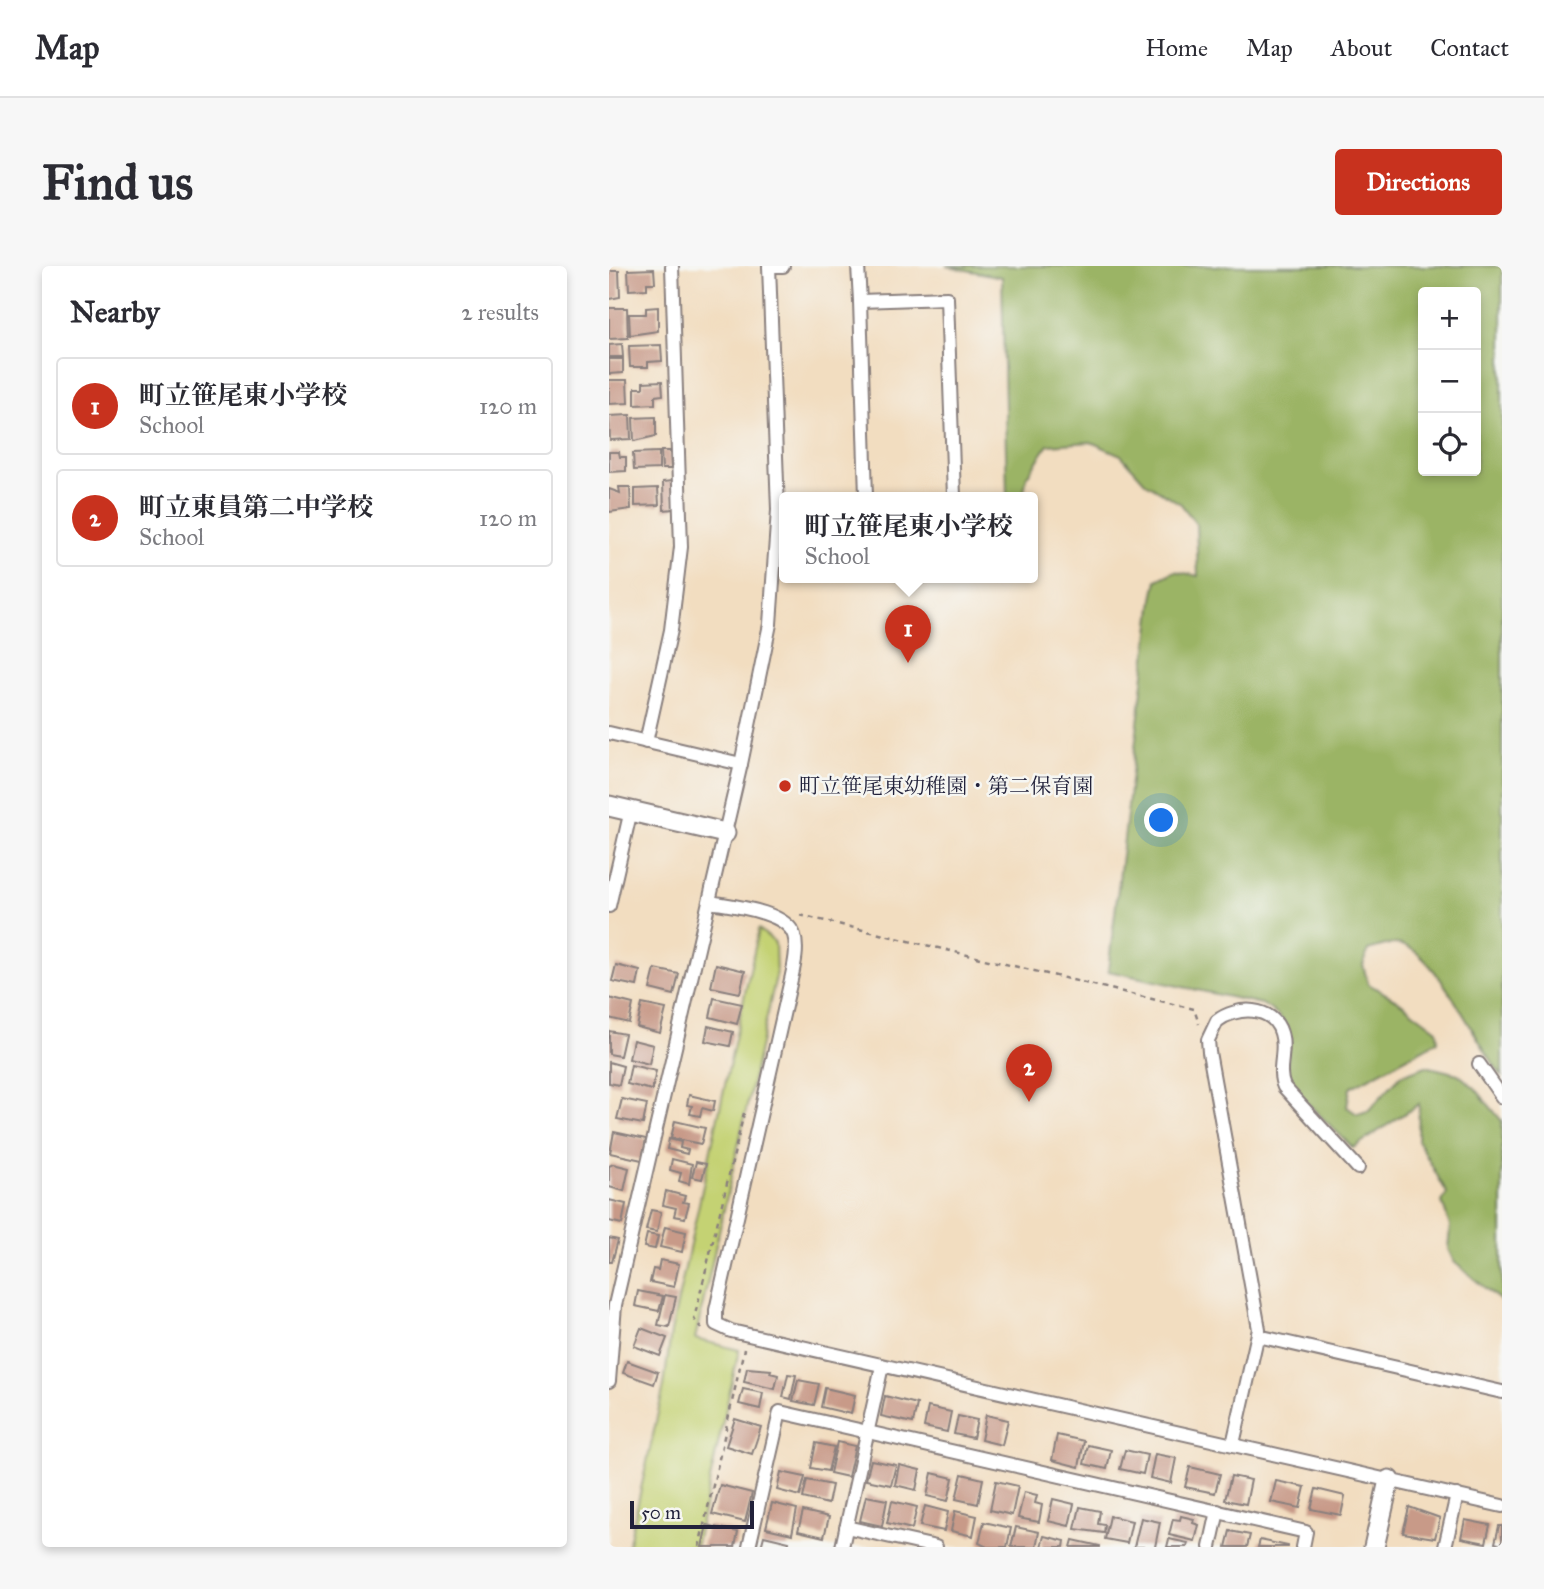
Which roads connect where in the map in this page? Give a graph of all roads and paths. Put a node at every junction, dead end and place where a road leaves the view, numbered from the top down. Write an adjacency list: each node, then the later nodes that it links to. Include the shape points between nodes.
1 (672, 266): 11 (street, via 681,547 671,630)
2 (769, 266): 3 (street); 6 (street)
3 (783, 266)
4 (858, 266): 5 (street)
5 (860, 301): 7 (street); 8 (street, via 947,298)
6 (780, 492)
7 (866, 492)
8 (954, 492)
9 (779, 531): 12 (street, via 771,613)
10 (609, 733): 11 (street)
11 (646, 742): 12 (street)
12 (741, 764): 15 (street)
13 (609, 806): 14 (street)
14 (631, 810): 15 (street); 17 (street)
15 (725, 833): 16 (street)
16 (710, 902): 24 (street); 25 (street, via 778,919 792,931 795,943 790,984 715,1319 722,1328)
17 (609, 906)
18 (792, 913): 19 (path, via 1194,1009)
19 (1209, 1052): 22 (street, via 1212,1028 1225,1015 1252,1010 1267,1016 1281,1033 1284,1087); 26 (street)
20 (1479, 1064): 21 (street)
21 (1502, 1097)
22 (1358, 1168)
23 (609, 1269): 24 (street)
24 (622, 1272): 28 (street)
25 (747, 1335): 27 (street); 37 (path)
26 (1258, 1336): 29 (street); 31 (street)
27 (882, 1366): 30 (street); 31 (street)
28 (609, 1381)
29 (1502, 1392)
30 (867, 1431): 35 (street); 36 (street); 38 (street, via 780,1412)
31 (1233, 1444): 32 (street)
32 (1389, 1480): 33 (street); 43 (street)
33 (1457, 1495): 34 (street); 44 (street)
34 (1502, 1506)
35 (1218, 1511): 41 (street); 42 (street, via 1306,1532)
36 (846, 1527): 39 (street); 40 (street)
37 (699, 1547)
38 (749, 1547)
39 (842, 1547)
40 (936, 1547)
41 (1210, 1547)
42 (1303, 1547)
43 (1374, 1547)
44 (1445, 1547)

